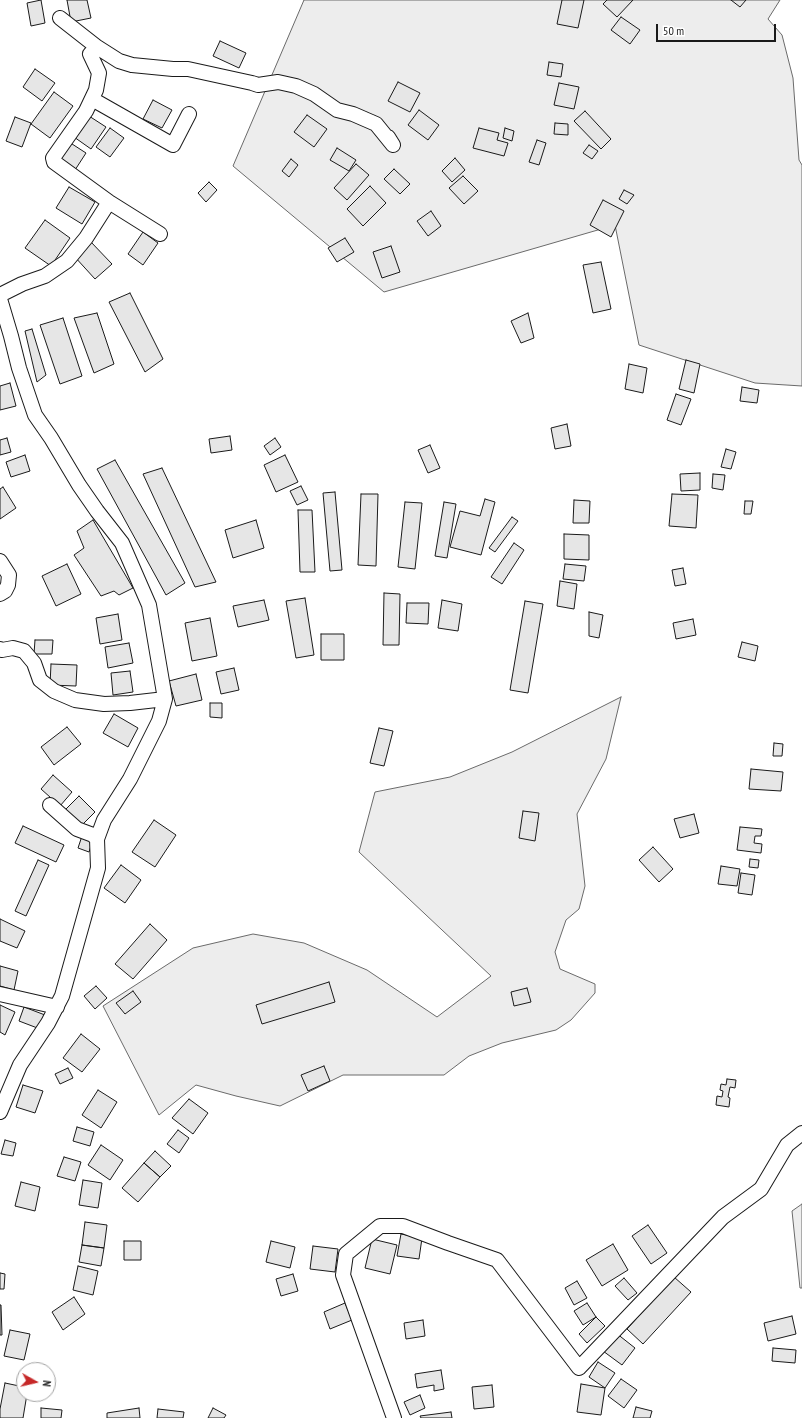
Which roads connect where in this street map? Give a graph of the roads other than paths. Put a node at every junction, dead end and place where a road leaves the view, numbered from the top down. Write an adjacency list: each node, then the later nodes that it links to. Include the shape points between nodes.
1 (60, 18): 2 (street)
2 (97, 47): 3 (street, via 90,54 99,73); 5 (street, via 119,61 132,65 188,70 258,86 278,82 296,86 314,94 337,110 376,124 393,145)
3 (92, 99): 4 (street, via 173,145); 6 (street, via 53,158 54,162)
4 (190, 114)
5 (388, 136)
6 (109, 202): 7 (street); 8 (street, via 86,238 67,261 45,276)
7 (160, 234)
8 (0, 294)
9 (0, 299): 13 (street, via 35,415 79,485 122,544 149,605)
10 (0, 561): 11 (street, via 9,574 8,585)
11 (0, 594)
12 (0, 649): 13 (street, via 13,648 24,651 34,663 40,680 54,692 75,700 104,704)
13 (165, 699): 15 (street, via 160,721 130,779 104,820)
14 (50, 805): 15 (street, via 77,828)
15 (97, 839): 17 (street, via 98,868)
16 (0, 994): 17 (street)
17 (57, 1007): 18 (street, via 20,1065)
18 (0, 1112)
19 (802, 1133): 20 (street, via 787,1145 761,1189 723,1216 579,1368 497,1260 403,1226 380,1226 346,1254 343,1275)
20 (394, 1418)

